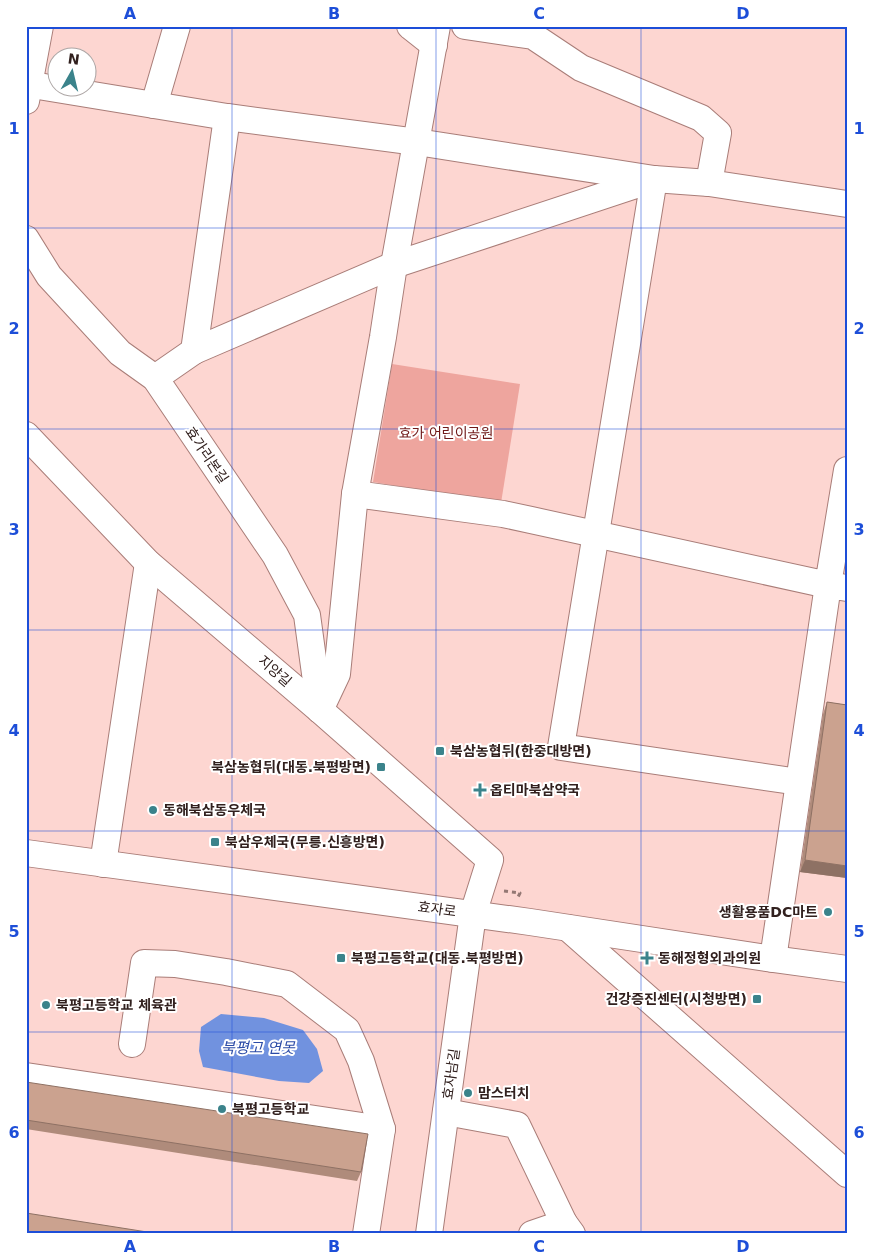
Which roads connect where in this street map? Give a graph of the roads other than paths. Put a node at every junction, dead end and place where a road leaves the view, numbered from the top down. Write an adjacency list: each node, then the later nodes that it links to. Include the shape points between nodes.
1 (40, 26): 6 (street)
2 (177, 26): 7 (street)
3 (410, 26): 5 (street)
4 (465, 26): 11 (street, via 533,36 582,68 701,118 718,133)
5 (435, 36): 9 (street)
6 (27, 90): 7 (street)
7 (154, 105): 8 (street)
8 (227, 117): 9 (street); 15 (street)
9 (417, 142): 10 (street); 14 (street)
10 (654, 179): 11 (street); 14 (street); 20 (street)
11 (709, 183): 12 (street)
12 (847, 204)
13 (26, 239): 16 (street, 효가리본길, via 48,276 120,353)
14 (394, 265): 15 (street); 19 (street)
15 (194, 352): 16 (street)
16 (154, 378): 23 (street, 효가리본길, via 275,555 306,615)
17 (26, 435): 21 (street, 지양길)
18 (847, 470): 22 (street)
19 (355, 494): 20 (street, via 503,514); 23 (street, via 337,674)
20 (596, 534): 22 (street); 24 (street, via 561,747)
21 (148, 563): 23 (street, 지양길); 26 (street)
22 (838, 587): 24 (street)
23 (320, 710): 27 (street, 지양길, via 490,860)
24 (799, 782): 29 (street)
25 (26, 853): 26 (street, 효자로)
26 (103, 864): 27 (street, 효자로)
27 (473, 914): 28 (street, 효자로); 33 (street, 효자남길)
28 (568, 928): 29 (street, 효자로); 35 (street)
29 (773, 959): 30 (street, 효자로)
30 (844, 967)
31 (132, 1044): 34 (street, via 144,963 175,964 287,984 347,1030 362,1061)
32 (26, 1076): 34 (street)
33 (446, 1112): 36 (street, via 517,1125); 38 (street, 효자남길)
34 (382, 1129): 37 (street)
35 (847, 1174)
36 (568, 1228): 39 (street)
37 (366, 1234)
38 (429, 1234)
39 (532, 1234)

